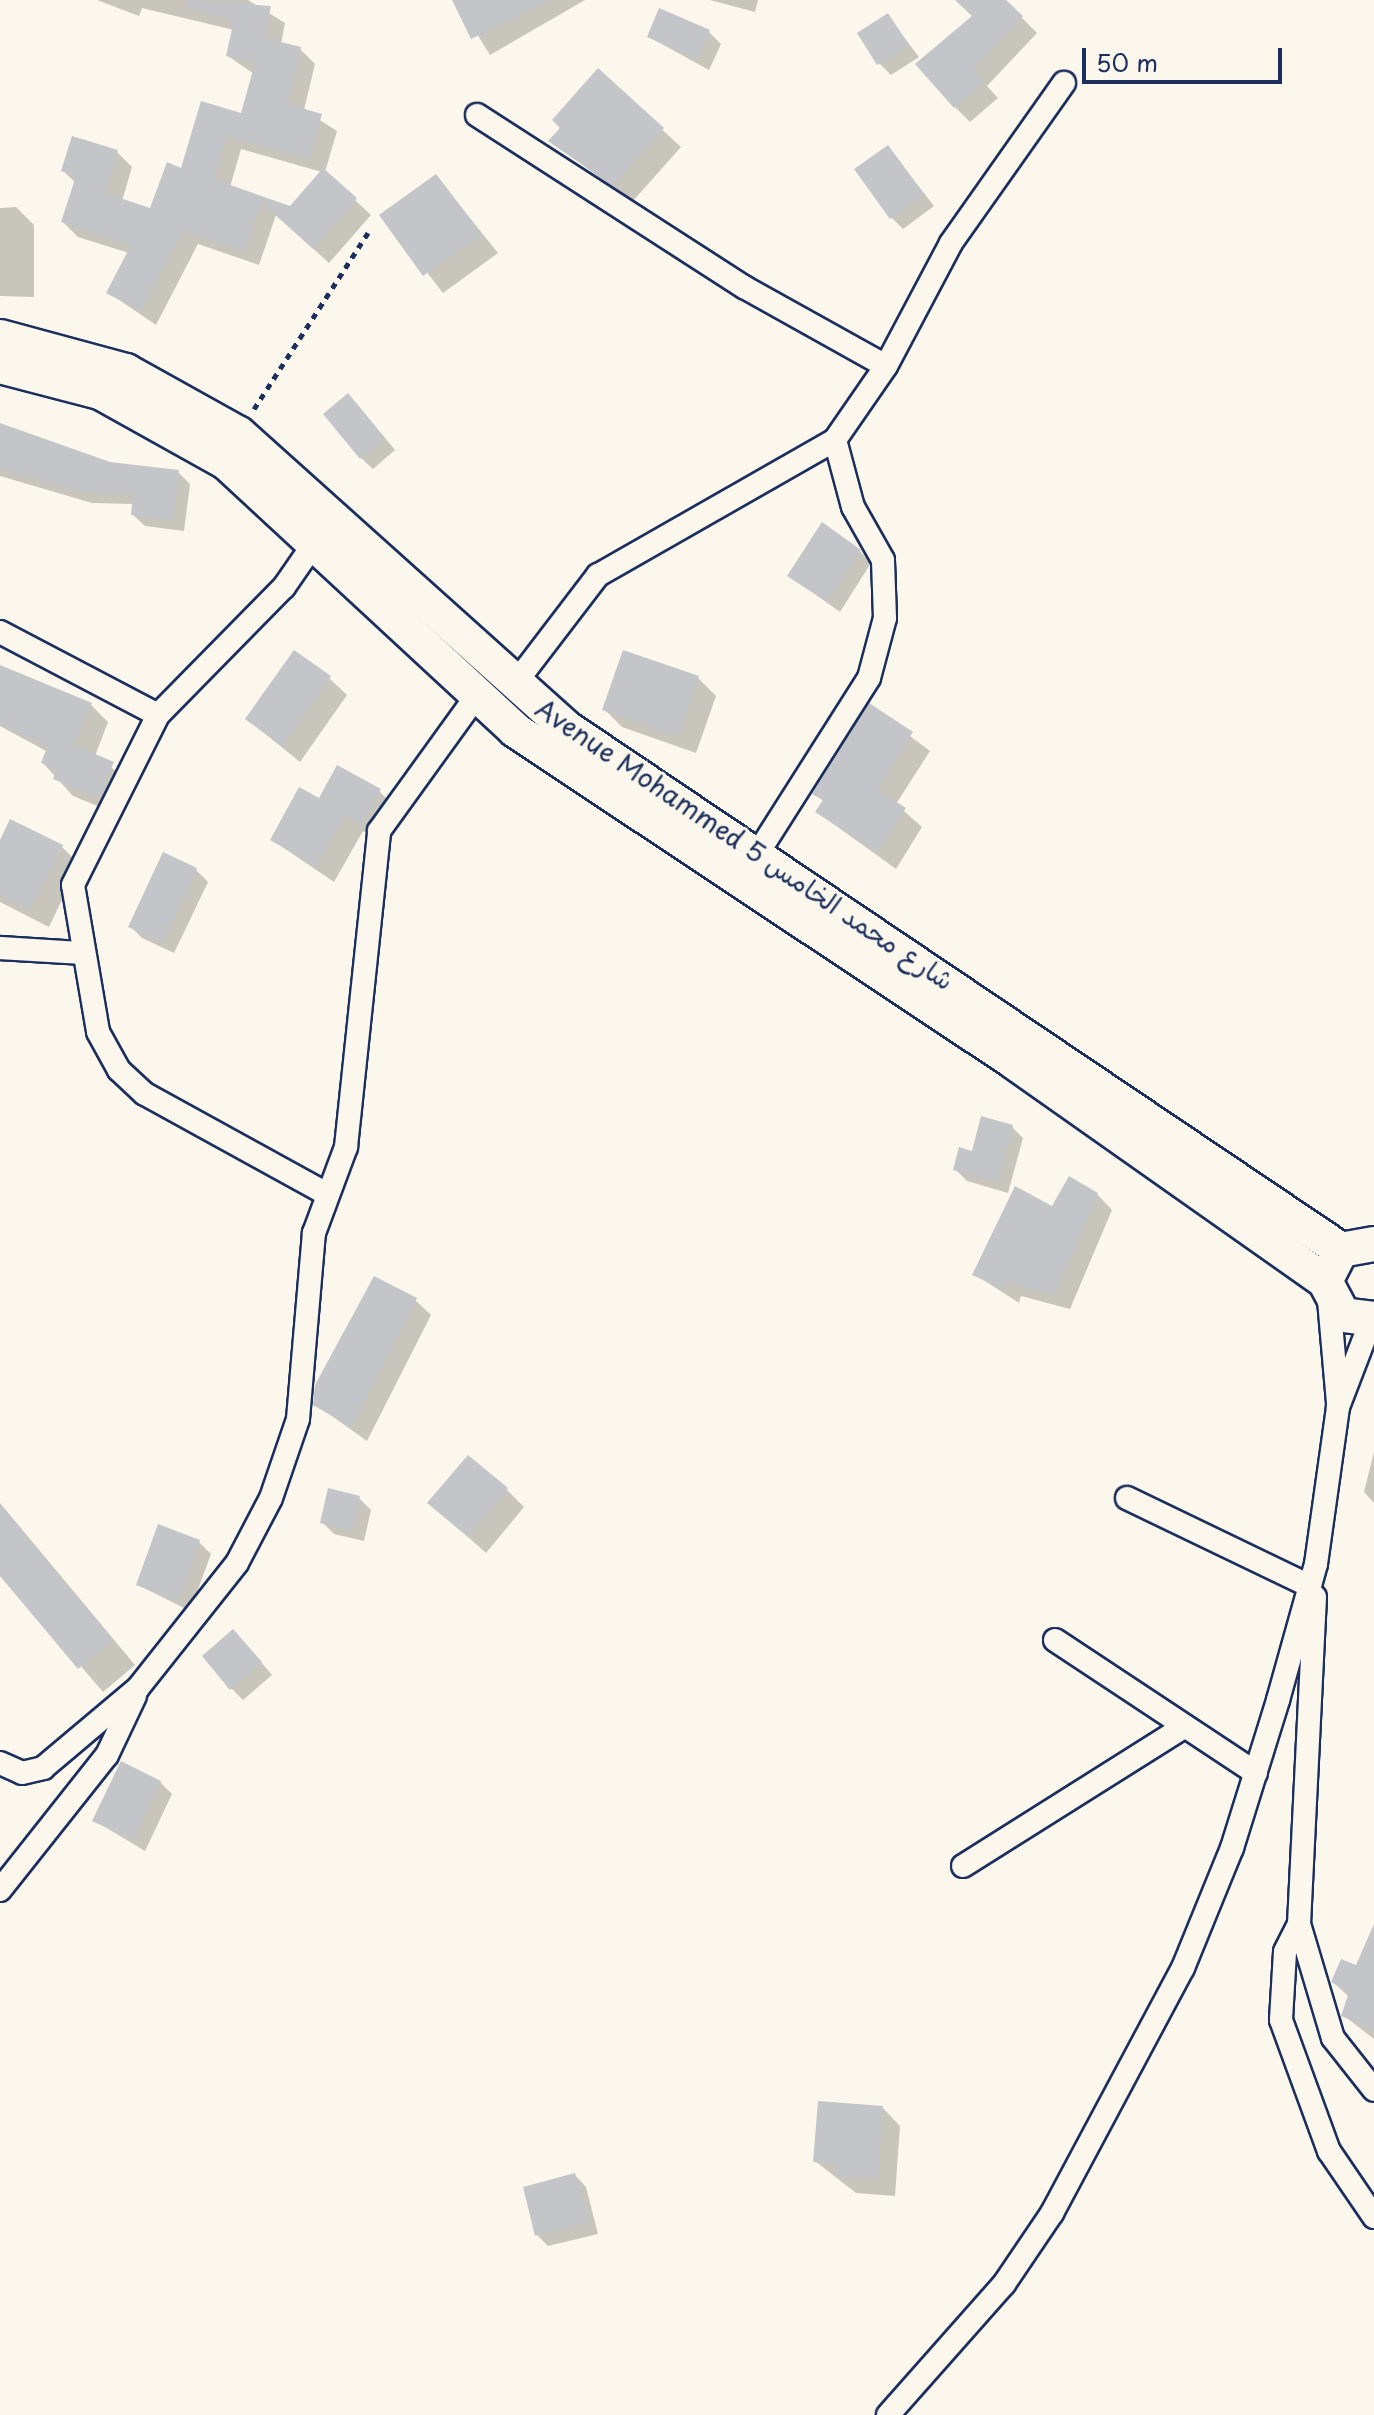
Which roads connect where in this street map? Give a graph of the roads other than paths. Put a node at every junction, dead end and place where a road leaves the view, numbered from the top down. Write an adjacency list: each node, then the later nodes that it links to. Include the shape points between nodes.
1 (1064, 83): 5 (street, via 951,243)
2 (477, 115): 5 (street, via 744,287)
3 (0, 337): 9 (main road, Avenue Mohammed 5 شارع محمد الخامس, via 126,371 239,434)
4 (0, 366): 7 (main road, Avenue Mohammed 5 شارع محمد الخامس, via 55,377 146,412 226,462)
5 (886, 366): 6 (street)
6 (835, 440): 9 (street, via 598,575); 12 (street, via 853,507 883,560 885,618 869,678)
7 (313, 545): 10 (main road, Avenue Mohammed 5 شارع محمد الخامس); 11 (street, via 284,587)
8 (0, 632): 11 (street)
9 (514, 685): 12 (main road, Avenue Mohammed 5 شارع محمد الخامس)
10 (475, 698): 15 (street, via 379,831 346,1147); 17 (main road, Avenue Mohammed 5 شارع محمد الخامس)
11 (158, 715): 14 (street, via 81,860 71,901)
12 (756, 856): 16 (main road, Avenue Mohammed 5 شارع محمد الخامس)
13 (0, 948): 14 (street)
14 (81, 953): 15 (street, via 91,1011 119,1070 201,1131)
15 (323, 1192): 24 (street, via 307,1273 298,1419 271,1498 237,1563)
16 (1363, 1241): 17 (main road)
17 (1327, 1290): 18 (main road, Avenue Mohammed 5 شارع محمد الخامس, via 1343,1315); 19 (street)
18 (1372, 1320): 19 (street)
19 (1338, 1407): 21 (street)
20 (1127, 1498): 22 (street)
21 (1316, 1564): 22 (street); 30 (street)
22 (1310, 1586): 27 (street)
23 (1055, 1640): 25 (street)
24 (138, 1688): 26 (street, via 43,1768 22,1773); 29 (street, via 107,1755)
25 (1185, 1726): 27 (street); 28 (street)
26 (0, 1763)
27 (1256, 1773): 33 (street, via 1183,1968 1052,2213 1004,2284)
28 (963, 1866)
29 (0, 1890)
30 (1299, 1924): 31 (street, via 1333,2038); 32 (street, via 1280,1986 1287,2047 1329,2151)
31 (1374, 2090)
32 (1374, 2217)
33 (888, 2415)

